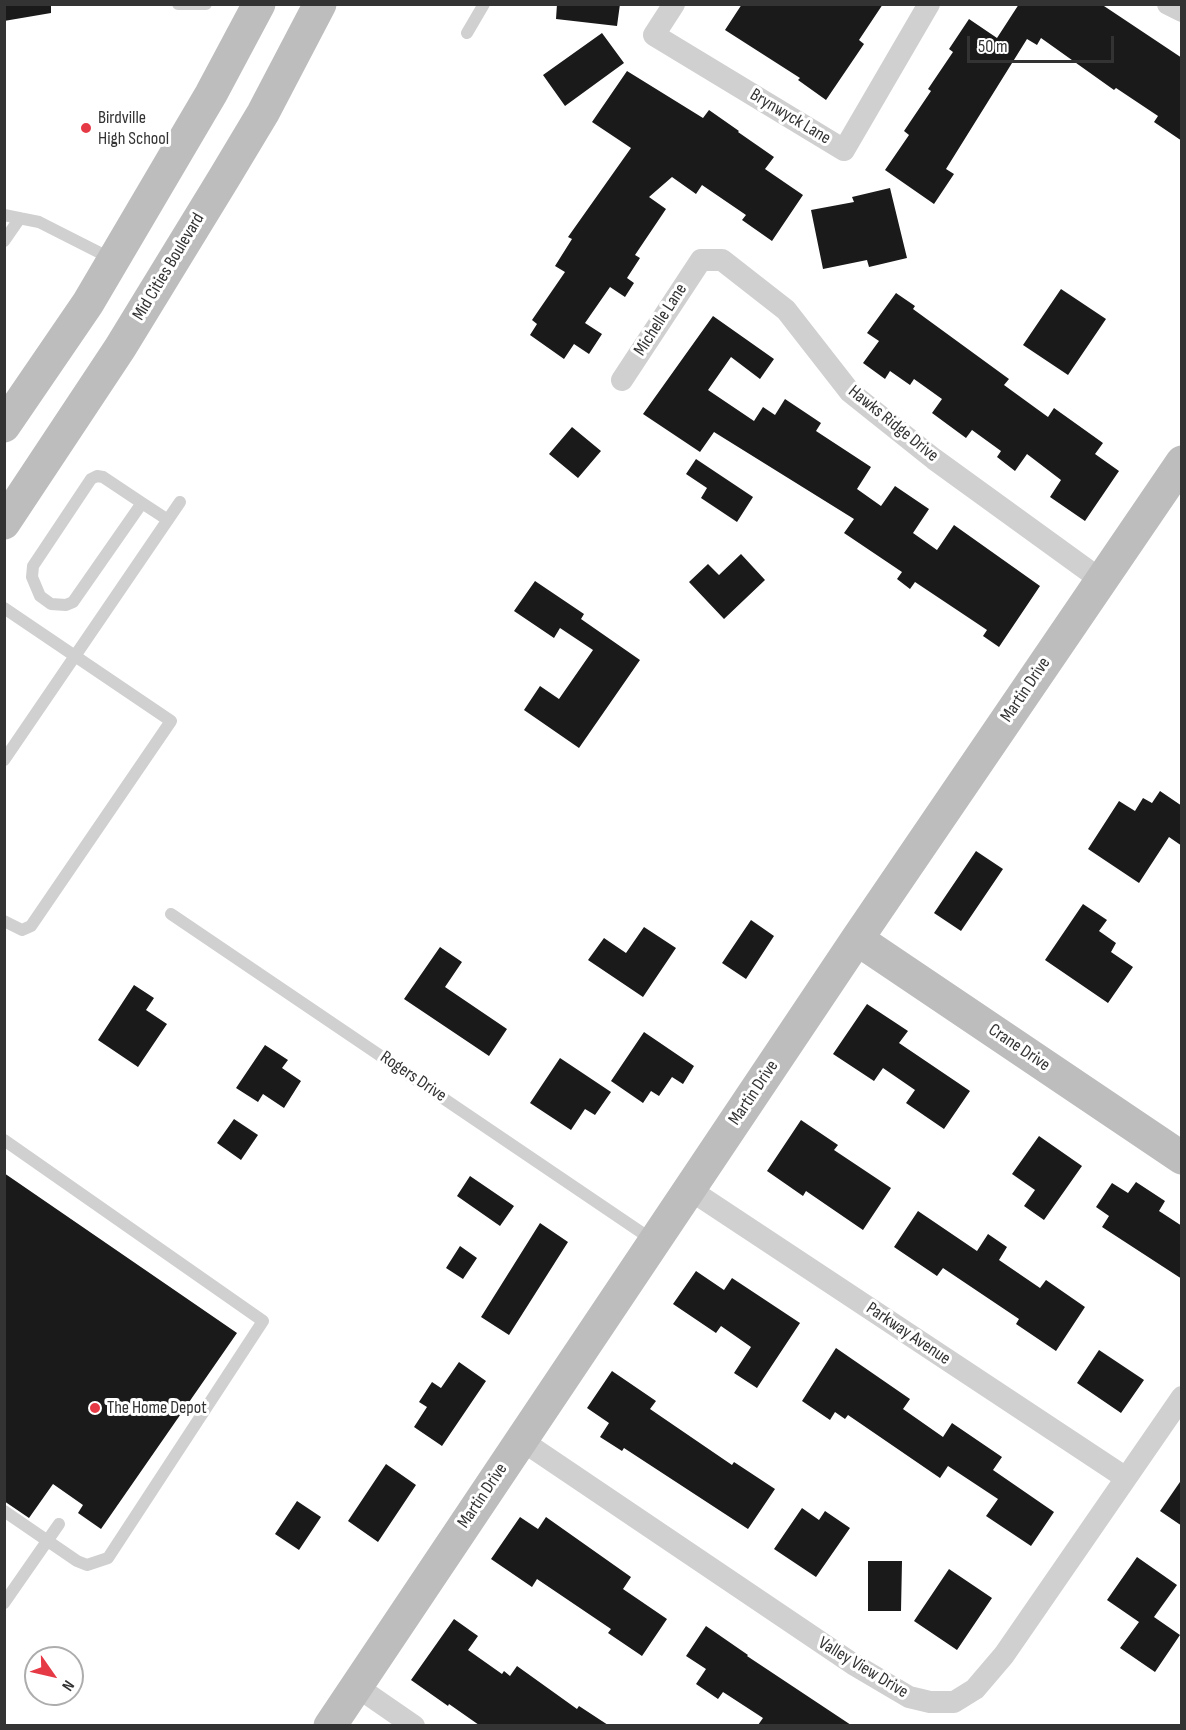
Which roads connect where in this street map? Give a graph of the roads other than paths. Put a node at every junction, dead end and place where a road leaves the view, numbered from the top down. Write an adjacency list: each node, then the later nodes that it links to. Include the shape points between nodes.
1 (178, 4): 2 (lane)
2 (206, 4)
3 (259, 4): 14 (street, via 212,94)
4 (320, 4): 16 (street, Mid Cities Boulevard, via 263,113)
5 (484, 4): 10 (lane)
6 (674, 4): 7 (street, Brynwyck Lane, via 654,35 844,150)
7 (929, 4)
8 (1168, 4): 9 (street)
9 (1182, 11)
10 (466, 33)
11 (4, 215): 12 (lane)
12 (20, 218): 13 (lane); 14 (lane, via 39,222)
13 (4, 241)
14 (113, 260): 16 (street); 18 (street)
15 (701, 260): 17 (street, Michelle Lane); 24 (street, Hawks Ridge Drive, via 722,260 786,310 850,392 934,459)
16 (159, 283): 23 (street, Mid Cities Boulevard)
17 (622, 380)
18 (4, 426)
19 (1182, 462): 24 (street, Martin Drive)
20 (180, 502): 22 (lane)
21 (142, 503): 21 (lane, via 103,477 92,479 33,566 32,578 40,596 51,604 73,602); 22 (lane)
22 (168, 520): 26 (lane)
23 (4, 523)
24 (1101, 580): 30 (street, Martin Drive)
25 (4, 608): 26 (lane)
26 (76, 656): 27 (lane); 29 (lane, via 171,721 31,926 22,930)
27 (4, 760)
28 (171, 914): 34 (lane, Rogers Drive)
29 (4, 921)
30 (857, 939): 32 (street, Crane Drive); 33 (street, Martin Drive)
31 (4, 1140): 40 (lane, via 263,1321 108,1558 87,1565)
32 (1182, 1158)
33 (689, 1189): 34 (street, Martin Drive); 37 (street, Parkway Avenue)
34 (654, 1241): 36 (street, Martin Drive)
35 (1182, 1397): 37 (street, Valley View Drive)
36 (521, 1440): 37 (street, Valley View Drive, via 853,1664 909,1697 930,1702 954,1702 975,1689 1004,1655); 42 (street, Martin Drive)
37 (1126, 1478)
38 (4, 1511): 40 (lane)
39 (59, 1524): 40 (lane)
40 (48, 1540): 41 (lane)
41 (4, 1603)
42 (356, 1686): 43 (street, Martin Drive); 44 (street)
43 (330, 1725)
44 (414, 1725)

